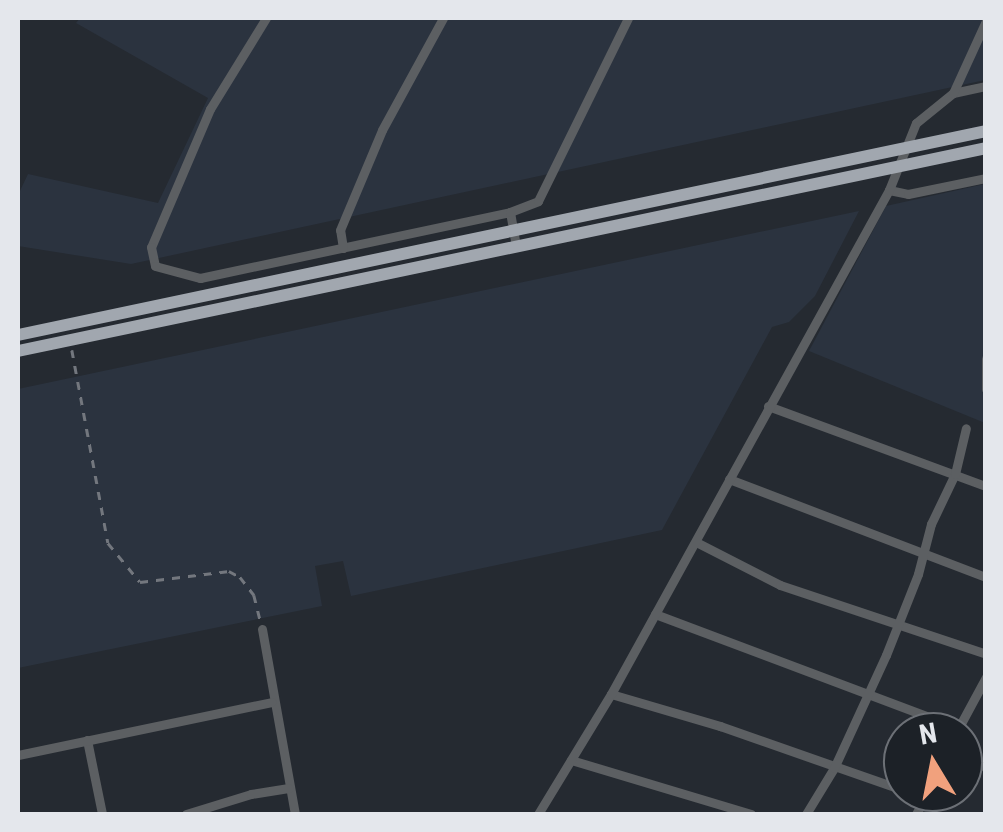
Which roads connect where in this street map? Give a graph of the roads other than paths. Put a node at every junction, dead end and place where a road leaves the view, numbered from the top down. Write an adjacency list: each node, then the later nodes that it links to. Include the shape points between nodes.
1 (266, 18): 16 (street, via 210,109 151,247 155,266 200,278)
2 (443, 18): 16 (street, via 382,130 340,230)
3 (628, 18): 13 (street, via 538,202)
4 (986, 21): 6 (street)
5 (986, 86): 6 (street)
6 (953, 93): 8 (street, via 916,124)
7 (986, 130): 8 (highway)
8 (906, 147): 10 (street); 14 (highway)
9 (986, 148): 10 (highway)
10 (895, 167): 12 (street); 15 (highway)
11 (986, 178): 12 (street, via 908,194)
12 (889, 190): 21 (street)
13 (510, 212): 14 (street); 16 (street)
14 (512, 227): 15 (street); 17 (highway)
15 (516, 246): 18 (highway)
16 (343, 248)
17 (18, 335)
18 (18, 351)
19 (986, 360): 20 (street)
20 (986, 390)
21 (768, 406): 23 (street); 24 (street)
22 (966, 428): 23 (street)
23 (954, 474): 25 (street); 27 (street)
24 (729, 478): 26 (street); 27 (street)
25 (986, 486)
26 (696, 542): 29 (street); 30 (street, via 769,581)
27 (924, 551): 28 (street); 30 (street)
28 (986, 577)
29 (655, 614): 34 (street); 35 (street)
30 (898, 624): 32 (street); 35 (street)
31 (262, 629): 36 (street)
32 (986, 654)
33 (986, 677): 38 (street)
34 (611, 694): 41 (street); 42 (street)
35 (868, 694): 37 (street); 42 (street)
36 (272, 702): 39 (street); 44 (street)
37 (913, 712)
38 (968, 712)
39 (87, 740): 40 (street); 45 (street)
40 (18, 755)
41 (571, 760): 48 (street); 49 (street)
42 (834, 768): 43 (street); 50 (street)
43 (883, 784)
44 (289, 788): 46 (street); 47 (street)
45 (102, 814)
46 (186, 814)
47 (295, 814)
48 (538, 814)
49 (751, 814)
50 (806, 814)

